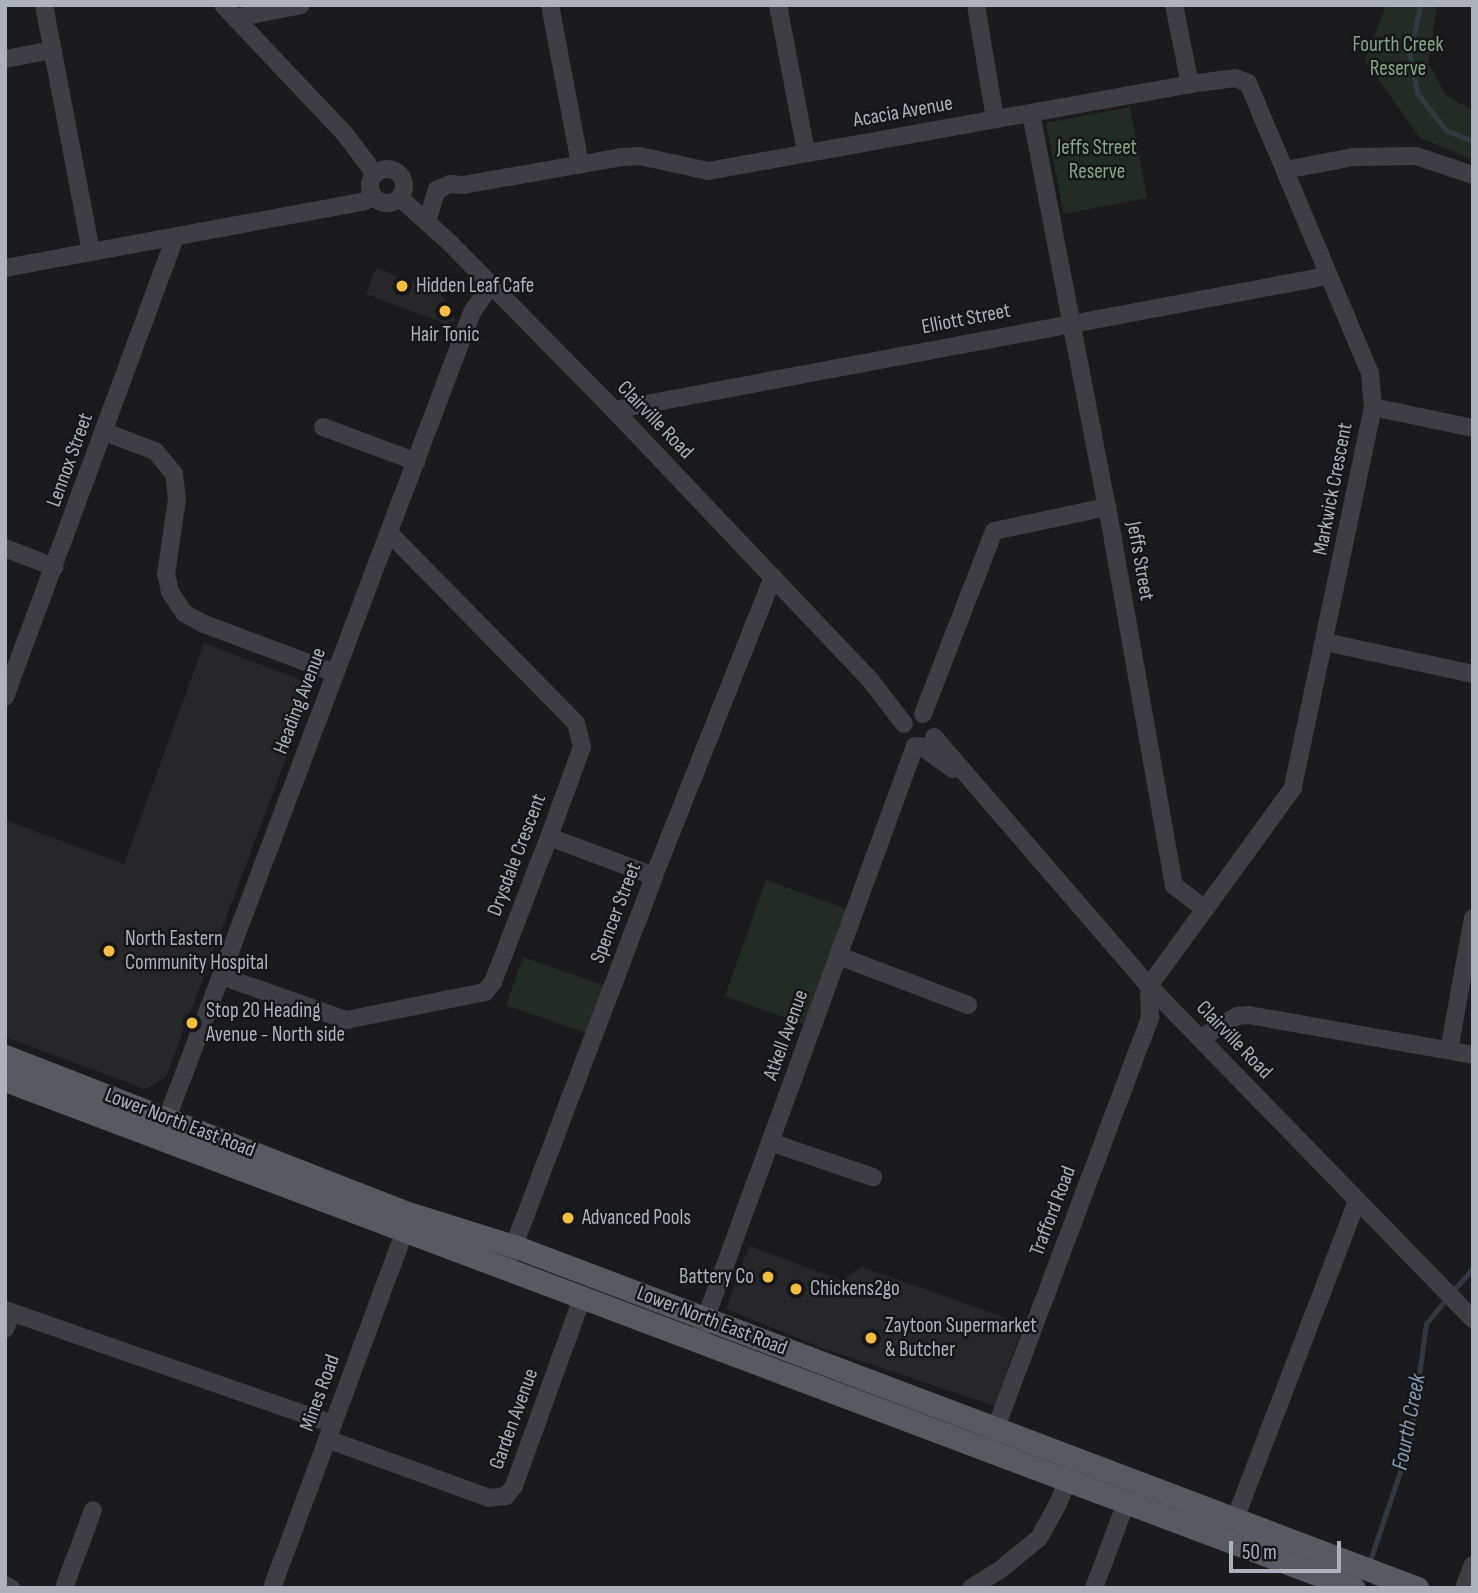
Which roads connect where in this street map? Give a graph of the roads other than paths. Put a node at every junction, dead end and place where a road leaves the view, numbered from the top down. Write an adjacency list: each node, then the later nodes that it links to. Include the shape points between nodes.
1 (44, 5): 8 (street)
2 (300, 5): 7 (street)
3 (550, 5): 15 (street)
4 (778, 5): 14 (street)
5 (976, 5): 13 (street)
6 (1174, 5): 11 (street)
7 (230, 12): 17 (street, via 345,134)
8 (52, 50): 9 (street); 23 (street)
9 (5, 59)
10 (1235, 78): 11 (street, Acacia Avenue); 16 (street, Markwick Crescent, via 1248,83)
11 (1190, 85): 12 (street, Acacia Avenue)
12 (1031, 113): 13 (street, Acacia Avenue); 27 (street, Jeffs Street)
13 (996, 119): 14 (street, Acacia Avenue)
14 (806, 152): 15 (street, Acacia Avenue, via 708,171 640,156)
15 (580, 164): 21 (street, Acacia Avenue, via 445,185 435,195)
16 (1285, 170): 18 (street, via 1353,157 1416,156); 25 (street, Markwick Crescent)
17 (375, 174): 19 (street, via 370,185); 20 (street, via 386,169 401,176)
18 (1473, 175)
19 (374, 197): 20 (street, via 392,203); 22 (street)
20 (400, 198): 21 (street, Clairville Road)
21 (427, 222): 26 (street, Clairville Road)
22 (175, 237): 23 (street); 32 (street, Lennox Street)
23 (91, 252): 24 (street)
24 (5, 268)
25 (1327, 276): 27 (street, Elliott Street); 28 (street, Markwick Crescent, via 1370,373)
26 (491, 285): 29 (street, Clairville Road); 33 (street, Heading Avenue, via 472,312)
27 (1071, 322): 29 (street, Elliott Street); 34 (street, Jeffs Street)
28 (1373, 407): 31 (street); 39 (street, Markwick Crescent)
29 (614, 410): 38 (street, Clairville Road)
30 (323, 427): 33 (street)
31 (1473, 428)
32 (105, 432): 37 (street, Lennox Street); 40 (street, via 155,451 174,474 177,499 166,574 170,592 184,613 204,625)
33 (417, 462): 35 (street, Heading Avenue)
34 (1107, 507): 43 (street, via 994,531); 47 (street, Jeffs Street, via 1174,886)
35 (390, 534): 40 (street, Heading Avenue); 45 (street, Drysdale Crescent, via 576,723 582,747)
36 (5, 548): 37 (street)
37 (54, 568): 42 (street, Lennox Street)
38 (773, 577): 43 (street, Clairville Road, via 871,681); 46 (street, Spencer Street)
39 (1325, 642): 41 (street); 47 (street, Markwick Crescent, via 1293,788)
40 (335, 673): 50 (street, Heading Avenue)
41 (1473, 674)
42 (5, 697)
43 (914, 717): 44 (street, via 904,735); 44 (street, via 933,720)
44 (924, 743): 49 (street, Atkell Avenue); 51 (street, Clairville Road, via 972,784)
45 (549, 837): 46 (street); 50 (street, Drysdale Crescent, via 493,982 485,992 346,1020)
46 (654, 876): 63 (street, Spencer Street)
47 (1205, 909): 51 (street)
48 (1473, 918): 54 (street)
49 (839, 956): 52 (street); 59 (street, Atkell Avenue)
50 (221, 976): 58 (street, Heading Avenue)
51 (1149, 986): 53 (street, Clairville Road); 70 (street, Trafford Road, via 1150,1017)
52 (968, 1004)
53 (1201, 1038): 54 (street, via 1237,1016 1249,1015); 61 (street, Clairville Road)
54 (1449, 1050): 55 (street)
55 (1473, 1055)
56 (5, 1056): 58 (main road, Lower North East Road)
57 (5, 1080): 58 (main road, Lower North East Road)
58 (163, 1127): 62 (main road, Lower North East Road)
59 (771, 1142): 60 (street); 68 (street, Atkell Avenue)
60 (873, 1177)
61 (1357, 1200): 66 (street, Clairville Road); 75 (street)
62 (408, 1223): 63 (main road, Lower North East Road); 69 (street, Mines Road)
63 (510, 1257): 64 (main road, Lower North East Road); 68 (main road, Lower North East Road)
64 (583, 1295): 68 (main road, Lower North East Road); 69 (street, Garden Avenue, via 514,1486 506,1496 489,1498)
65 (8, 1311): 67 (street); 69 (street)
66 (1473, 1319)
67 (5, 1329)
68 (702, 1329): 70 (main road, Lower North East Road)
69 (330, 1431): 81 (street, Mines Road)
70 (992, 1440): 71 (main road, Lower North East Road); 72 (main road, Lower North East Road)
71 (1076, 1459): 72 (street); 75 (main road, Lower North East Road)
72 (1067, 1481): 73 (main road, Lower North East Road); 82 (street, via 1039,1538)
73 (1126, 1503): 77 (main road, Lower North East Road); 83 (street)
74 (93, 1510): 80 (street)
75 (1235, 1519): 77 (main road, Lower North East Road)
76 (1473, 1566): 85 (street)
77 (1346, 1576): 84 (main road, Lower North East Road)
78 (5, 1585): 79 (street)
79 (11, 1588)
80 (64, 1588)
81 (272, 1588)
82 (971, 1588)
83 (1094, 1588)
84 (1417, 1588)
85 (1464, 1588)

